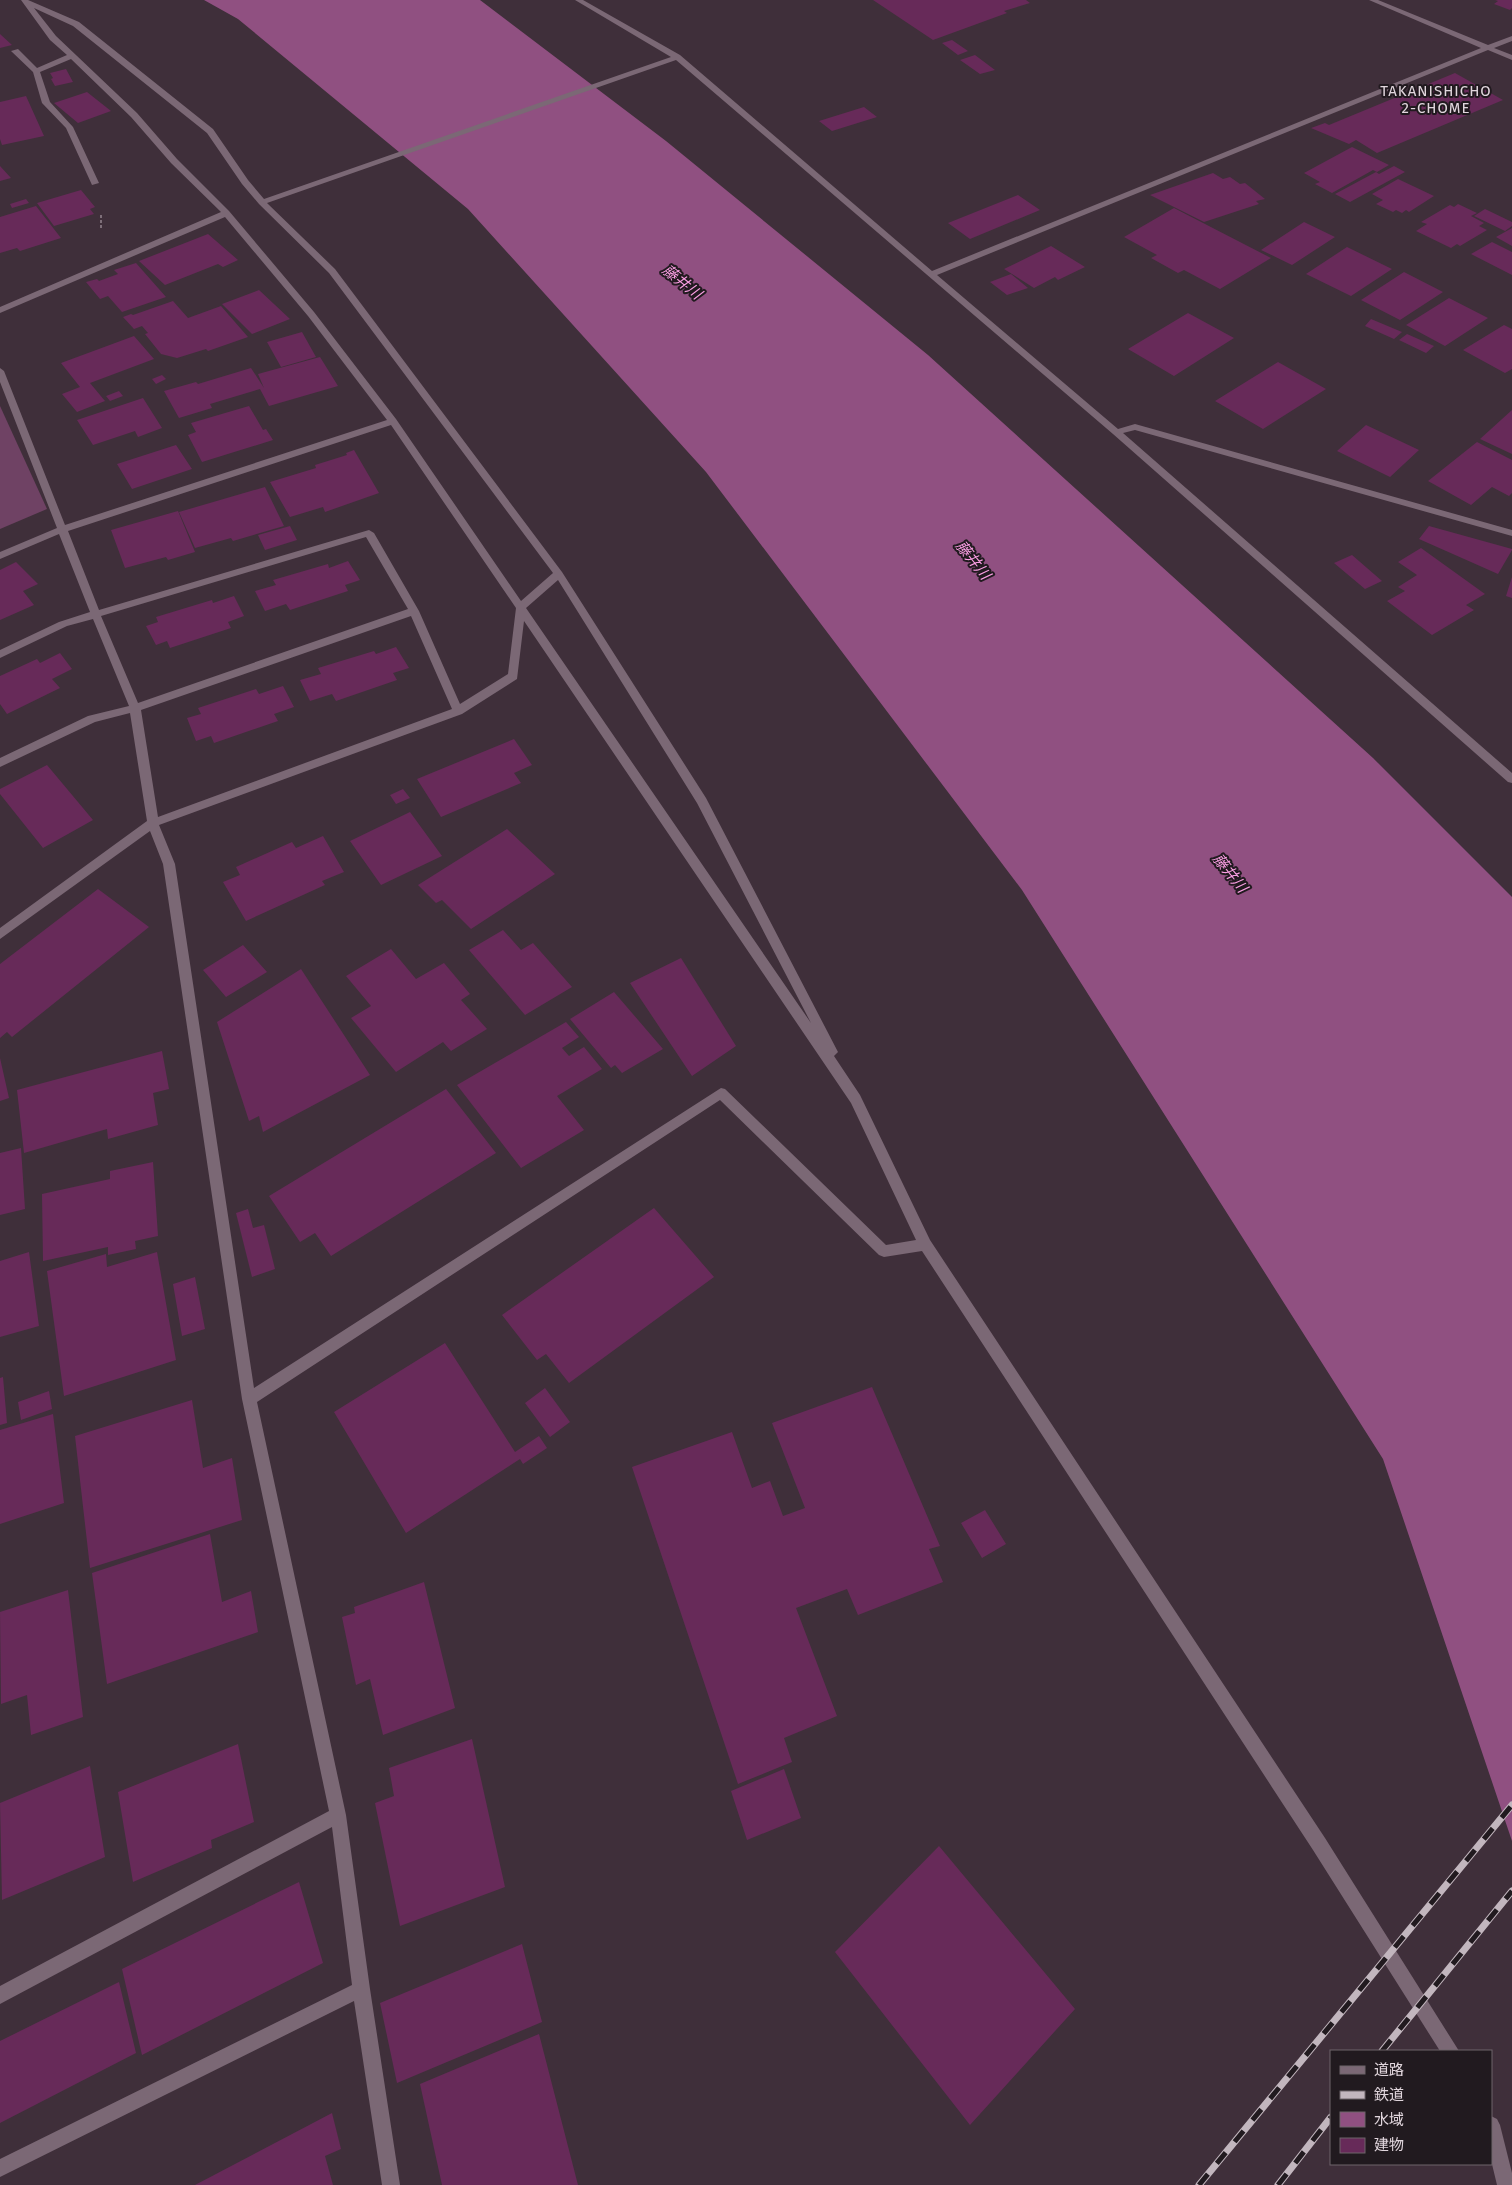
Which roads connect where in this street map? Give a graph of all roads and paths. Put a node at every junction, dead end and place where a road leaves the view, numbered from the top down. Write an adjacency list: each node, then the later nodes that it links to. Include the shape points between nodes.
1 (578, 0): 8 (street)
2 (1372, 0): 5 (street)
3 (24, 1): 7 (street, via 52,38); 12 (street, via 76,24 210,131)
4 (1512, 38): 5 (street)
5 (1488, 48): 9 (street); 15 (street)
6 (15, 51): 10 (street)
7 (72, 56): 10 (street); 13 (street, via 134,115)
8 (677, 57): 12 (street); 15 (street)
9 (1512, 58)
10 (36, 72): 11 (street, via 46,103 69,127)
11 (95, 183): 14 (path, via 100,192 102,251)
12 (262, 202): 23 (street, via 332,271)
13 (226, 213): 14 (street); 18 (street, via 311,314)
14 (112, 262): 16 (street)
15 (931, 274): 19 (street)
16 (0, 310)
17 (0, 371): 20 (street)
18 (393, 421): 20 (street); 24 (street)
19 (1116, 432): 21 (street, via 1135,427); 31 (street)
20 (62, 529): 22 (street); 26 (street)
21 (1512, 533)
22 (0, 556)
23 (559, 574): 24 (street); 34 (street, via 702,801)
24 (521, 606): 29 (street, via 513,676); 34 (street)
25 (414, 611): 26 (street, via 369,533); 28 (street); 29 (street)
26 (96, 614): 27 (street, via 63,624); 28 (street)
27 (0, 654)
28 (135, 708): 30 (street, via 92,718); 32 (street)
29 (458, 711): 32 (street)
30 (0, 763)
31 (1512, 779)
32 (153, 823): 33 (street); 36 (street, via 170,864)
33 (0, 934)
34 (856, 1099): 35 (street)
35 (924, 1244): 36 (street, via 884,1251 721,1093); 40 (street, via 1319,1844)
36 (249, 1399): 37 (street)
37 (338, 1815): 38 (street); 39 (street)
38 (361, 1989): 42 (street); 43 (street)
39 (0, 1995)
40 (1449, 2050)
41 (1492, 2129): 44 (street)
42 (0, 2168)
43 (391, 2185)
44 (1506, 2185)

